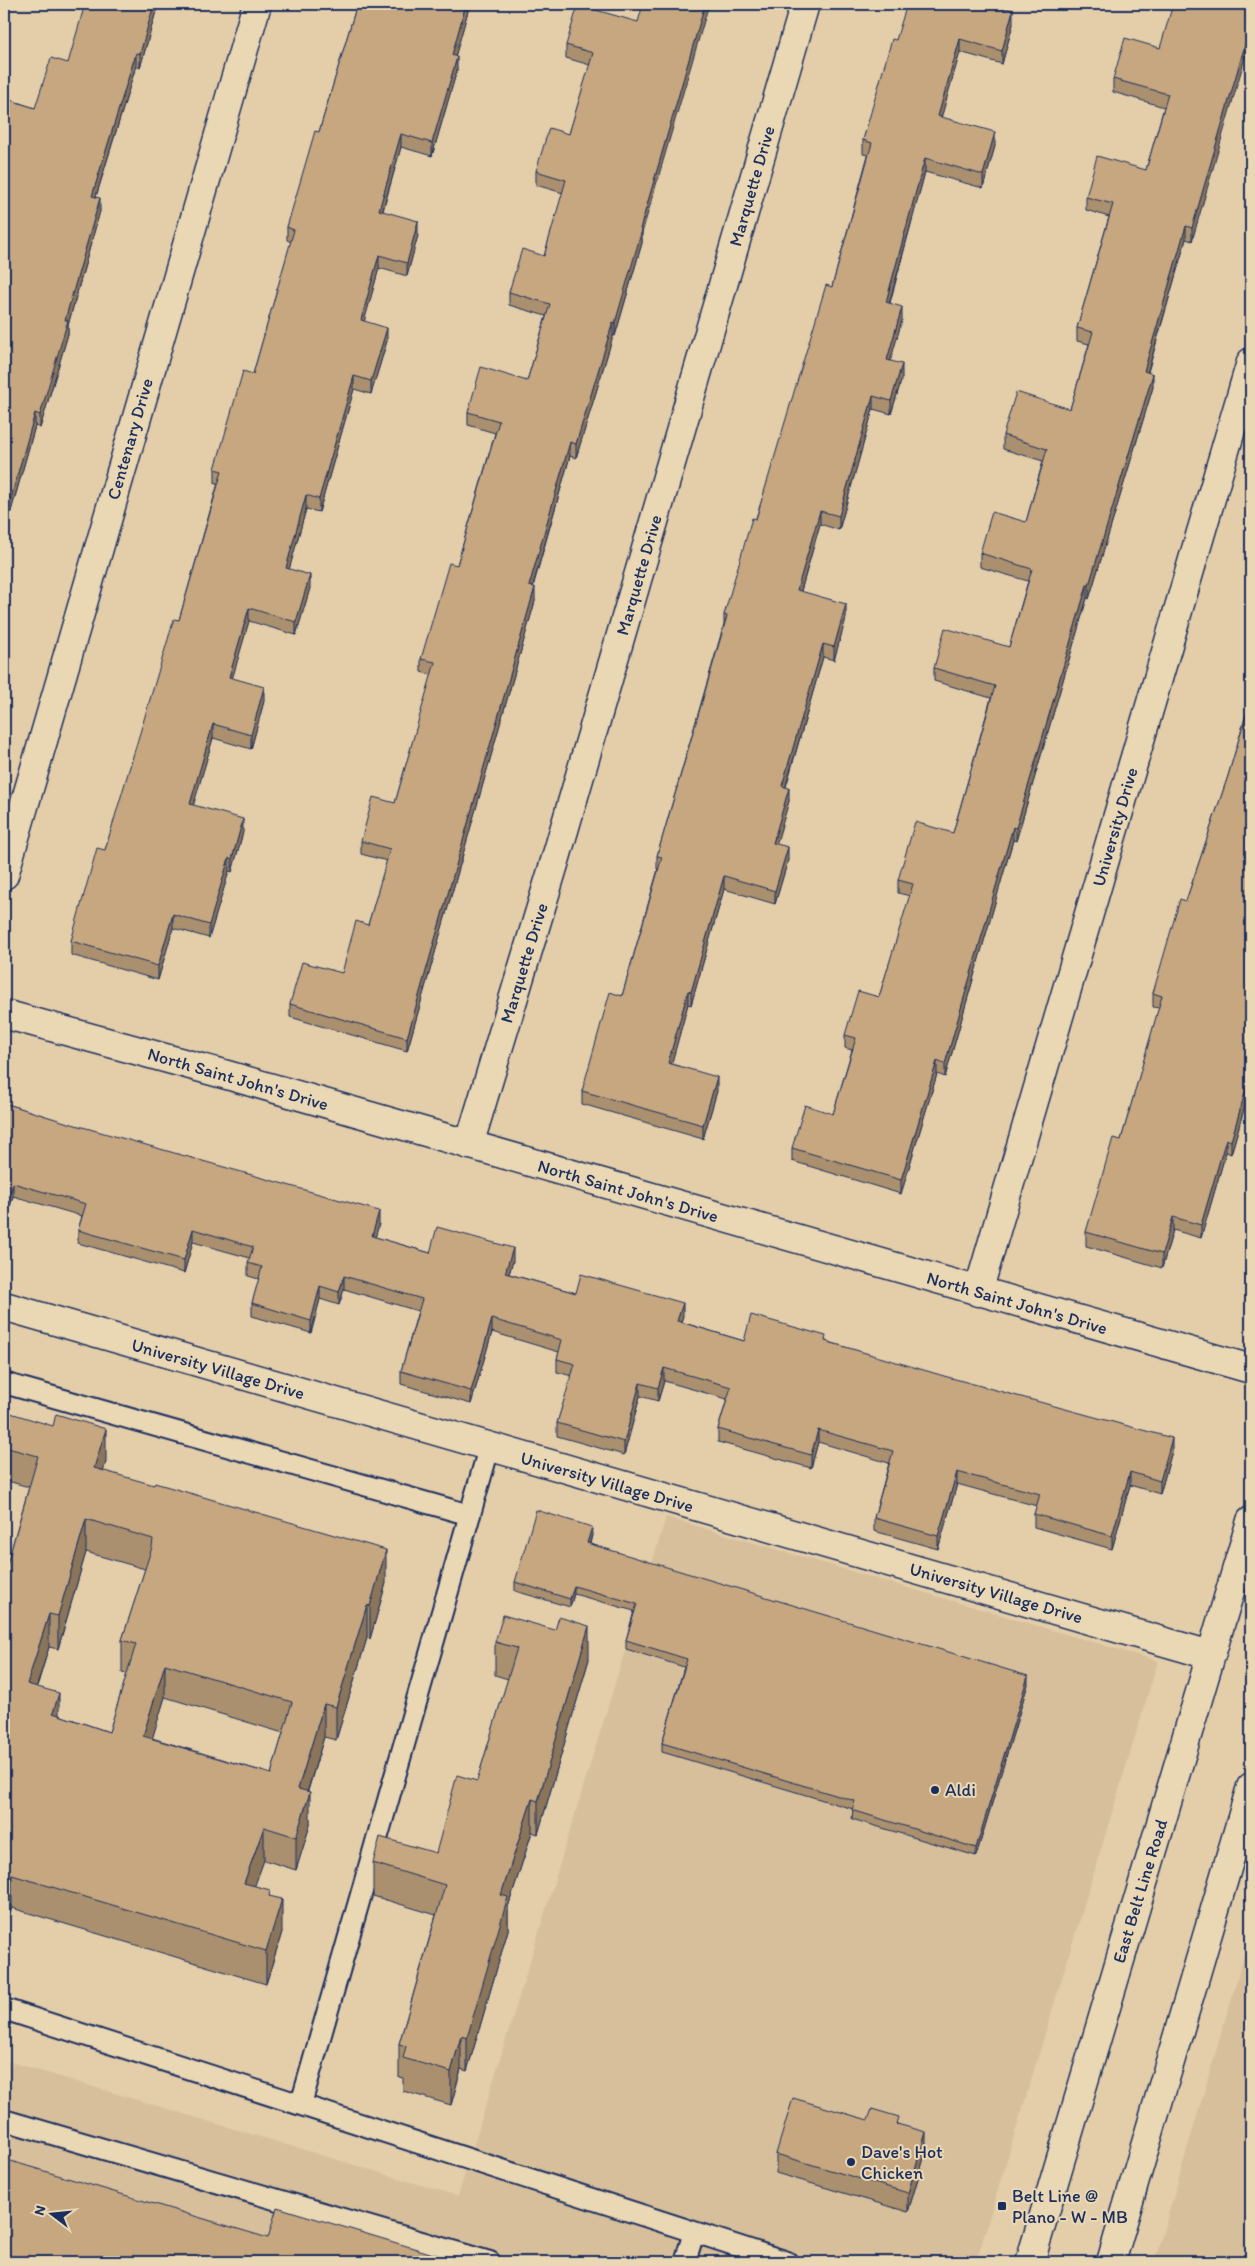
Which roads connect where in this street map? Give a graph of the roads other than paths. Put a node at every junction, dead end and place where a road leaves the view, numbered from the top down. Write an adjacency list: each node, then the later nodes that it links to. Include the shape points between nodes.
1 (257, 4): 4 (street, Centenary Drive)
2 (804, 4): 6 (street, Marquette Drive, via 556,861)
3 (1251, 362): 7 (street, University Drive)
4 (4, 875)
5 (4, 1014): 6 (street, North Saint John's Drive)
6 (469, 1145): 7 (street, North Saint John's Drive)
7 (978, 1292): 9 (street, North Saint John's Drive)
8 (4, 1306): 11 (street, University Village Drive)
9 (1251, 1369)
10 (4, 1383): 12 (lane)
11 (489, 1448): 12 (lane); 14 (street, University Village Drive)
12 (470, 1515): 17 (lane)
13 (1251, 1521): 14 (street, East Belt Line Road)
14 (1210, 1655): 23 (street, East Belt Line Road)
15 (1251, 1787): 24 (street)
16 (4, 2009): 17 (lane)
17 (301, 2104): 19 (lane)
18 (4, 2120): 20 (lane)
19 (694, 2232): 21 (lane); 22 (lane)
20 (490, 2262)
21 (685, 2262)
22 (787, 2262)
23 (1030, 2262)
24 (1111, 2262)

